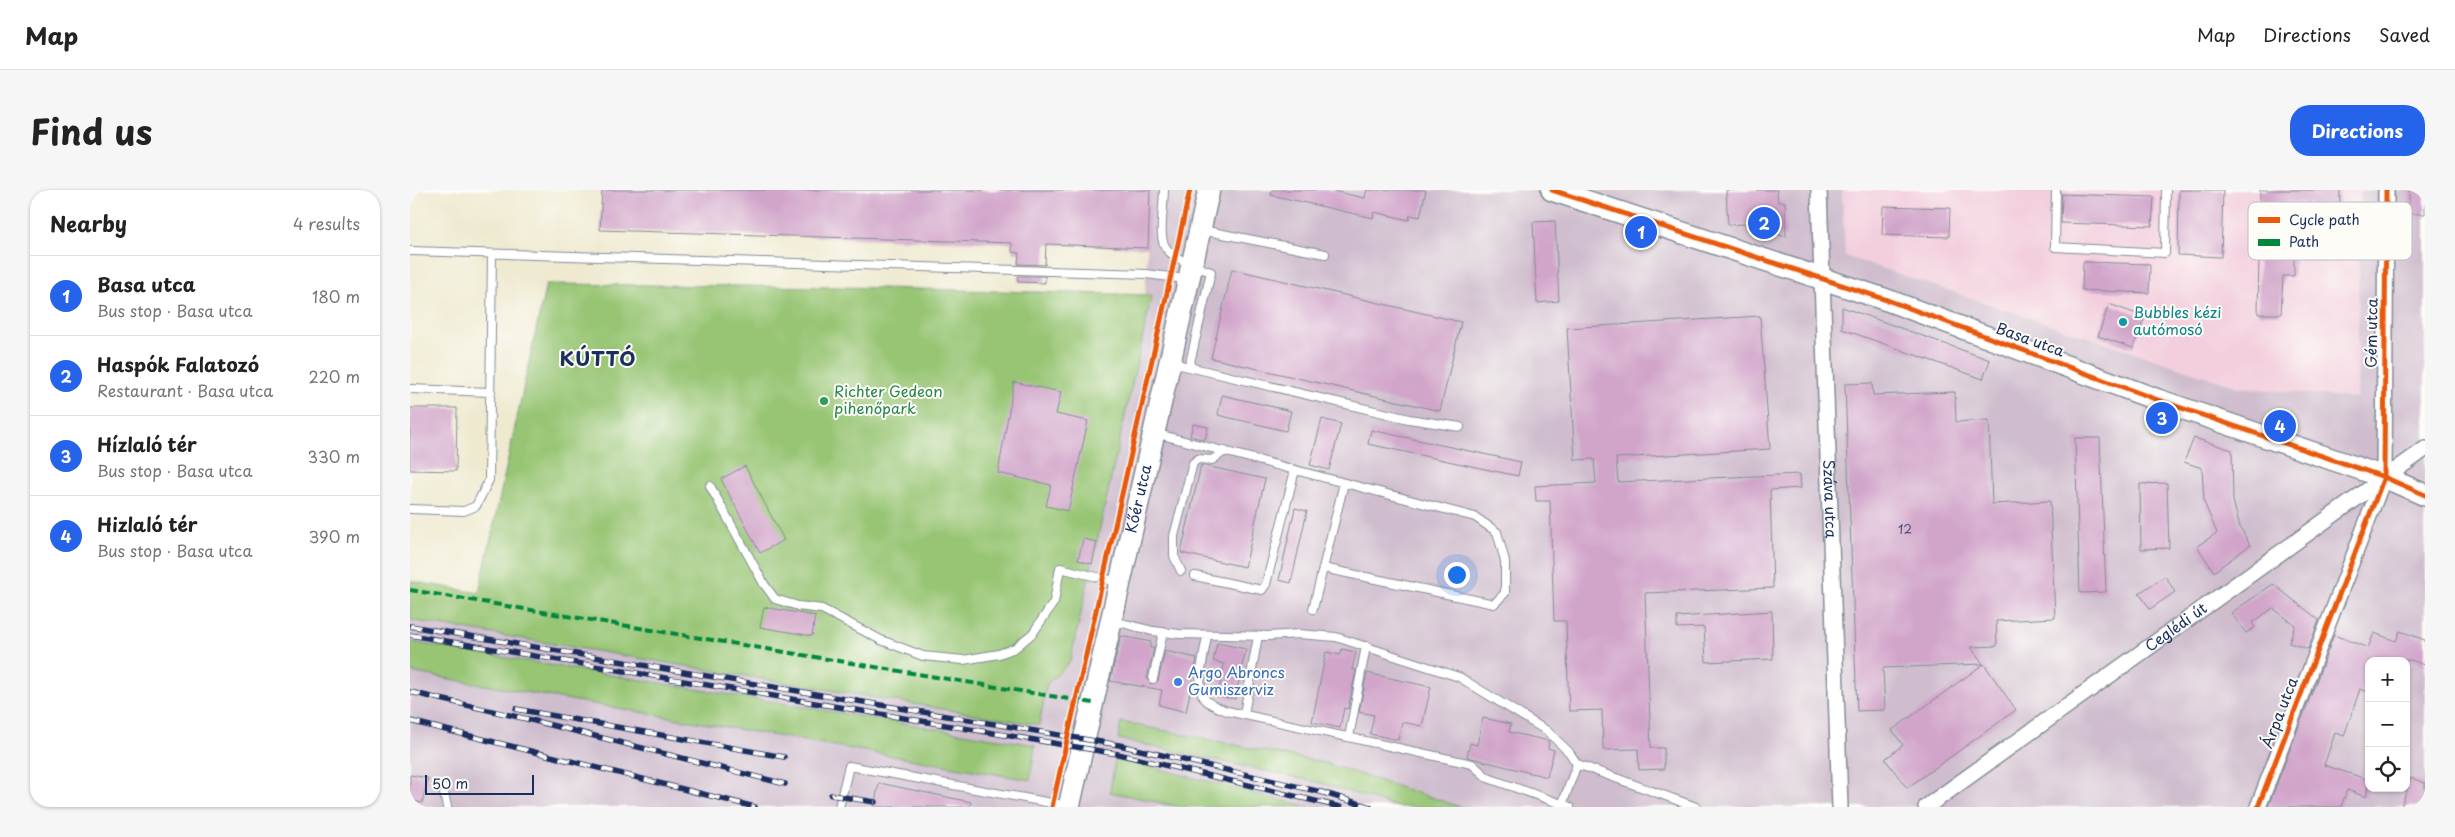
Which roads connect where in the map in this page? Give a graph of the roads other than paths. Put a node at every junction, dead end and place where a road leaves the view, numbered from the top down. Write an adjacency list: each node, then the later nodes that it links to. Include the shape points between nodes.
1 (1164, 190): 12 (lane, via 1161,241 1166,251)
2 (1209, 190): 7 (street, Kőér utca)
3 (1552, 190): 13 (street, Basa utca)
4 (1819, 190): 13 (street, Száva utca)
5 (2056, 190): 6 (lane, via 2055,247 2165,253)
6 (2166, 190)
7 (1201, 230): 10 (lane); 12 (street, Kőér utca)
8 (410, 251): 9 (lane)
9 (492, 254): 12 (lane, via 1146,274); 16 (lane)
10 (1325, 254)
11 (2386, 260): 22 (street, Gém utca)
12 (1190, 272): 14 (street, Kőér utca)
13 (1822, 279): 22 (street, Basa utca); 47 (street, Száva utca)
14 (1179, 365): 17 (lane, via 1409,419); 18 (street, Kőér utca)
15 (410, 389): 16 (lane)
16 (491, 392): 26 (lane, via 489,480 476,506 464,511)
17 (1460, 427)
18 (1154, 432): 20 (lane); 30 (street, Kőér utca)
19 (2425, 449): 22 (street, Ceglédi út)
20 (1225, 451): 21 (lane); 28 (lane, via 1212,460 1193,463 1174,536 1174,556)
21 (1295, 470): 23 (lane); 29 (lane, via 1262,590)
22 (2384, 477): 25 (street, Basa utca); 48 (street, Ceglédi út); 49 (street, Árpa utca)
23 (1344, 483): 27 (lane); 27 (lane, via 1475,517 1497,532 1505,561 1505,592 1494,604)
24 (710, 486): 30 (lane, via 775,600 822,609 881,640 923,656 963,660 1015,648 1033,633 1054,602 1060,568)
25 (2425, 494)
26 (410, 510)
27 (1323, 568): 31 (lane)
28 (1181, 571)
29 (1195, 576)
30 (1120, 582): 32 (street, Kőér utca)
31 (1314, 609)
32 (1111, 620): 33 (lane); 45 (street, Kőér utca)
33 (1163, 632): 34 (lane); 37 (lane)
34 (1207, 636): 35 (lane); 38 (lane, via 1200,682 1202,695 1211,704)
35 (1258, 636): 36 (lane, via 1336,636); 38 (lane)
36 (1366, 646): 39 (lane); 40 (lane, via 1459,677 1547,730)
37 (1154, 679)
38 (1244, 714): 39 (lane)
39 (1349, 737): 42 (lane, via 1472,764 1488,778)
40 (1577, 764): 42 (lane); 46 (lane)
41 (444, 788): 43 (lane)
42 (1566, 806)
43 (446, 807)
44 (840, 807): 45 (lane, via 849,766)
45 (1069, 807)
46 (1696, 807)
47 (1840, 807)
48 (1926, 807)
49 (2258, 807)

